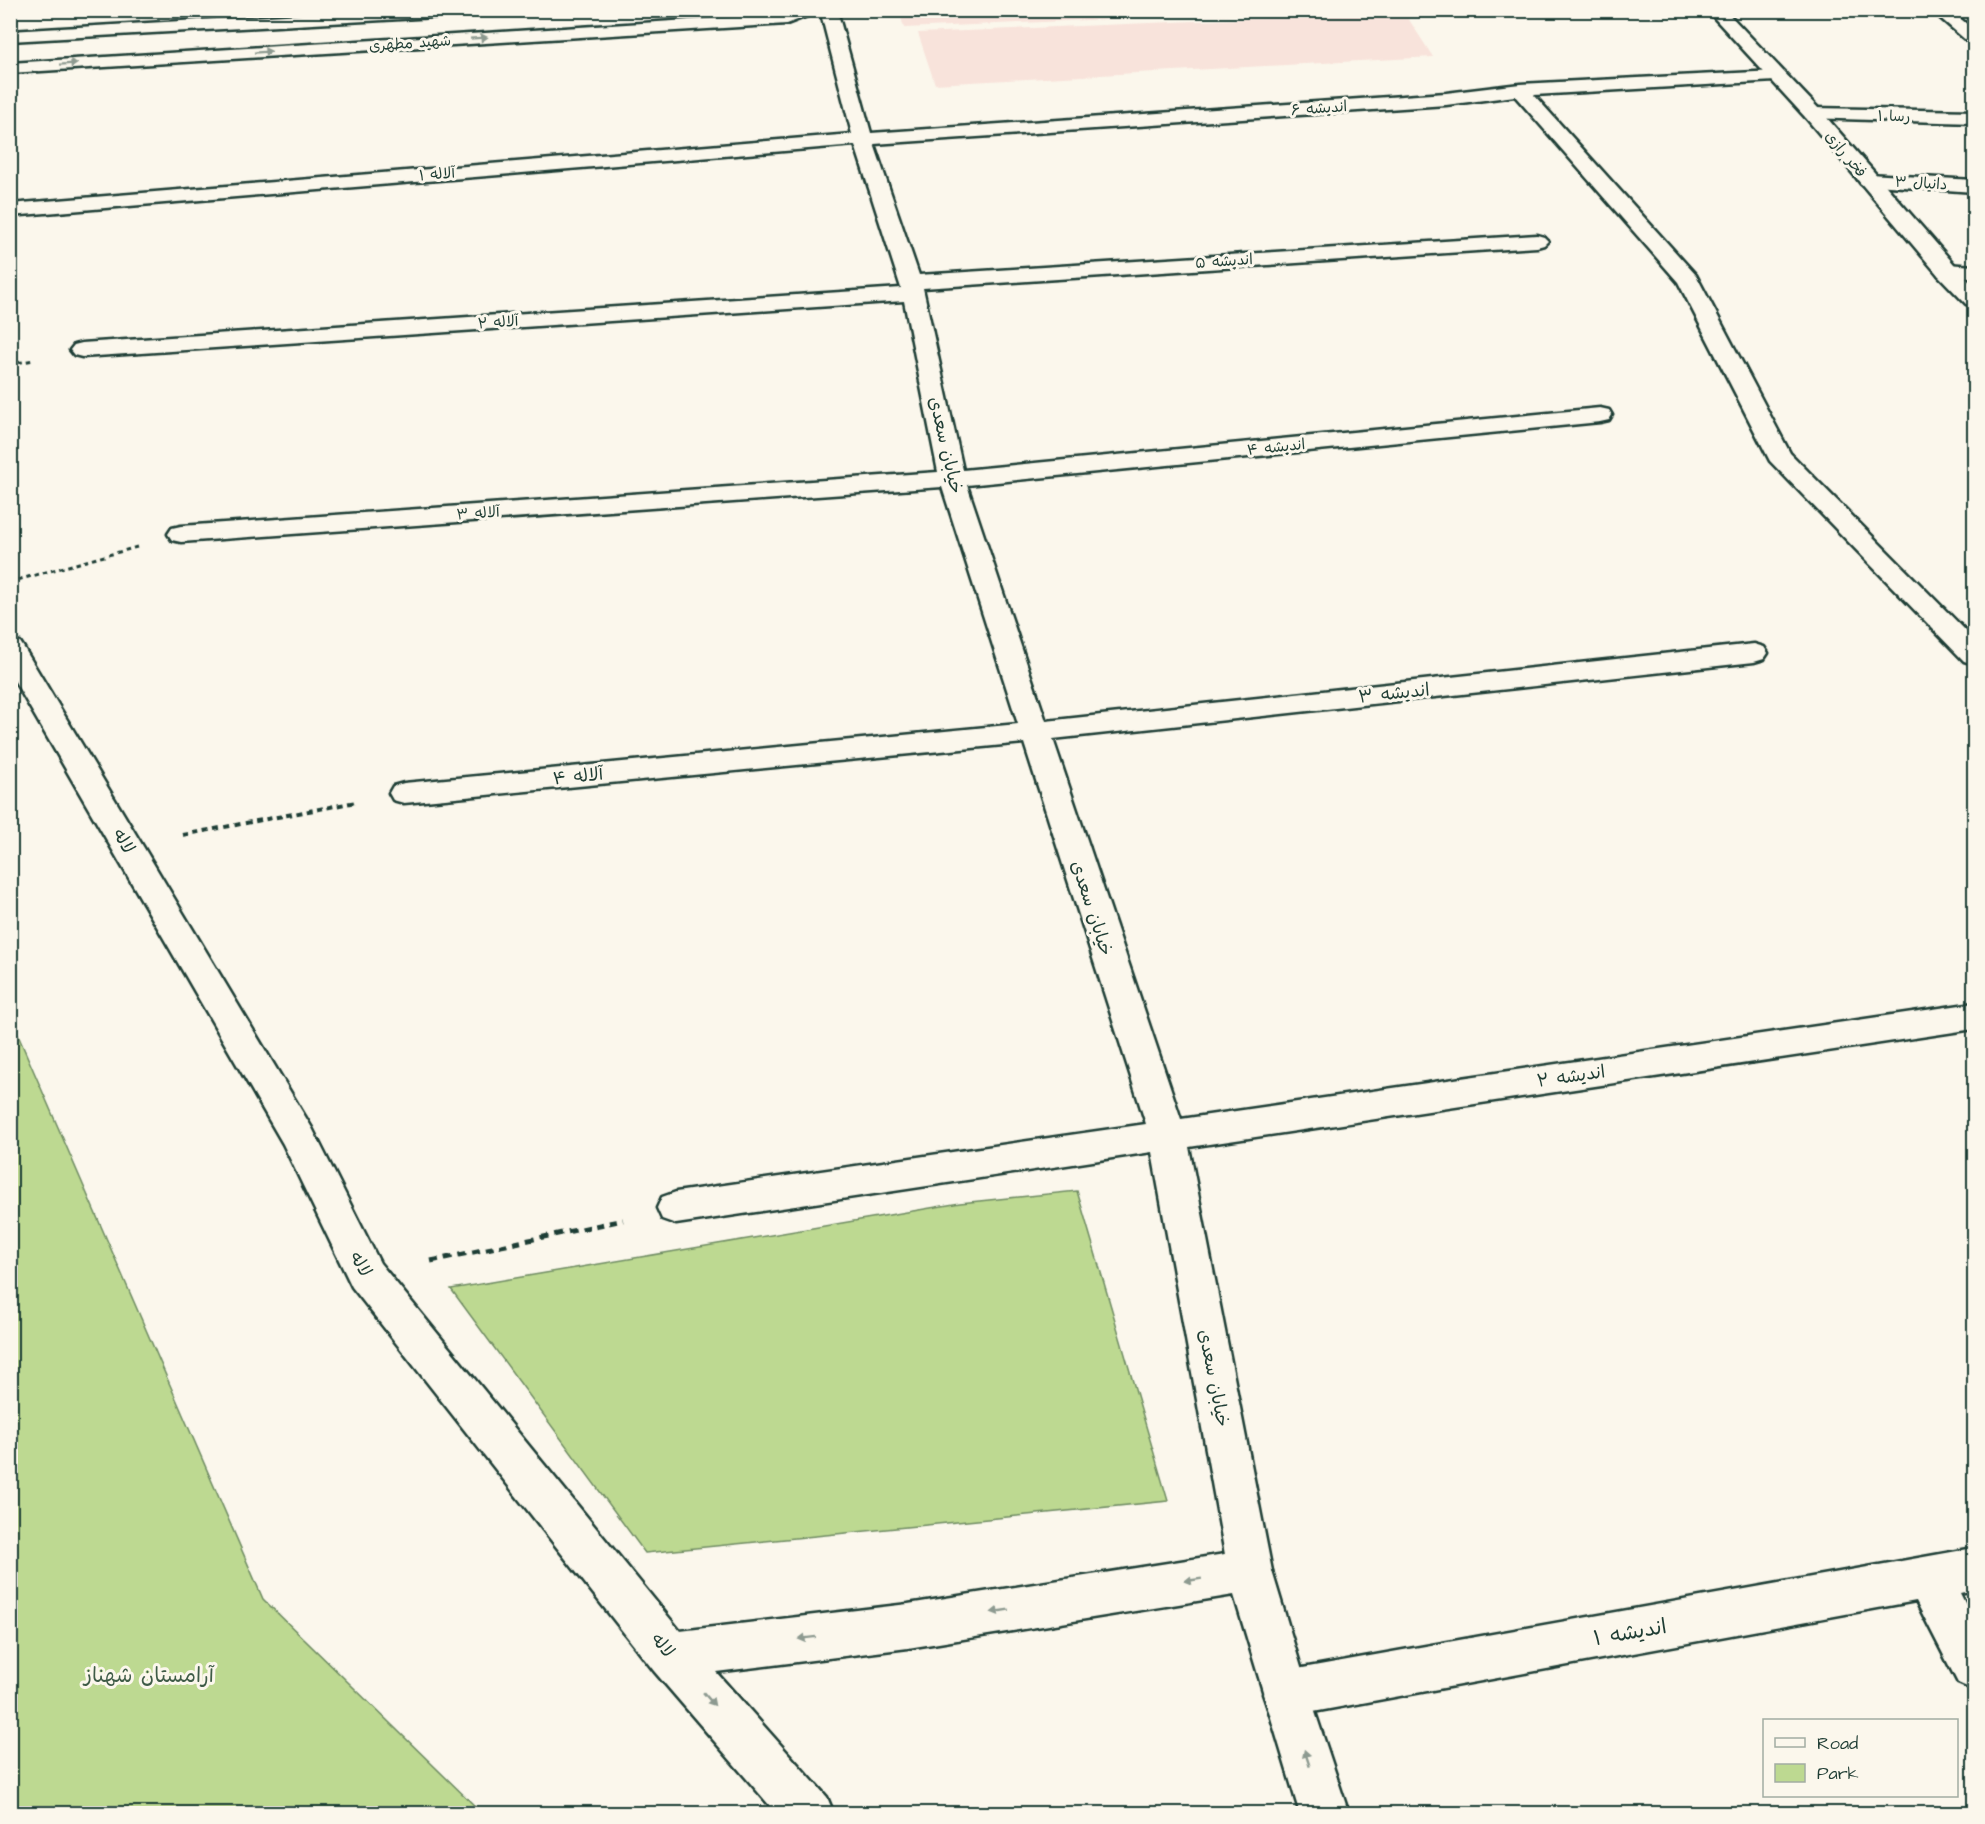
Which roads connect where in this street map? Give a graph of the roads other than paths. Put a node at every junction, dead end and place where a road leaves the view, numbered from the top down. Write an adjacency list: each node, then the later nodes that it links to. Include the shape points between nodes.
1 (471, 10): 6 (street, شهید مطهری)
2 (807, 10): 8 (street, شهید مطهری, one-way to 2, via 787,19)
3 (828, 10): 13 (street, خیابان سعدی)
4 (1715, 10): 9 (street, فخر رازی)
5 (1940, 10): 7 (street)
6 (10, 36)
7 (1974, 38)
8 (10, 68)
9 (1775, 76): 10 (street, اندیشه ۶); 11 (street, فخر رازی)
10 (1520, 90): 13 (street, اندیشه ۶, via 1446,99); 28 (street, via 1688,280 1779,456)
11 (1813, 114): 12 (street, رسا ۱); 14 (street, فخر رازی)
12 (1974, 117)
13 (863, 139): 16 (street, آلاله ۱); 20 (street, خیابان سعدی)
14 (1868, 180): 15 (street, دانیال ۳); 18 (street, فخر رازی)
15 (1974, 186)
16 (10, 210)
17 (1537, 241): 20 (street, اندیشه ۵)
18 (1947, 271): 19 (street); 21 (street, فخر رازی)
19 (1974, 272)
20 (912, 288): 22 (street, آلاله ۲); 24 (street, خیابان سعدی)
21 (1974, 299)
22 (82, 350)
23 (1600, 415): 24 (street, اندیشه ۴)
24 (952, 479): 25 (street, آلاله ۳); 29 (street, خیابان سعدی)
25 (181, 534)
26 (10, 648): 37 (street, لاله, via 299,1138 366,1275)
27 (1754, 653): 29 (street, اندیشه ۳)
28 (1974, 655)
29 (1034, 732): 30 (street, آلاله ۴); 32 (street, خیابان سعدی)
30 (404, 793)
31 (1974, 1016): 32 (street, اندیشه ۲)
32 (1168, 1136): 33 (street, اندیشه ۲); 35 (street, خیابان سعدی)
33 (676, 1208)
34 (1974, 1569): 36 (street, اندیشه ۱)
35 (1250, 1571): 37 (street, one-way to 37, via 908,1626); 39 (street, خیابان سعدی)
36 (1928, 1578): 38 (street); 39 (street, اندیشه ۱)
37 (670, 1655): 40 (street, لاله, one-way to 40)
38 (1974, 1667)
39 (1286, 1694): 41 (street, خیابان سعدی, one-way to 39)
40 (810, 1814)
41 (1325, 1814)

